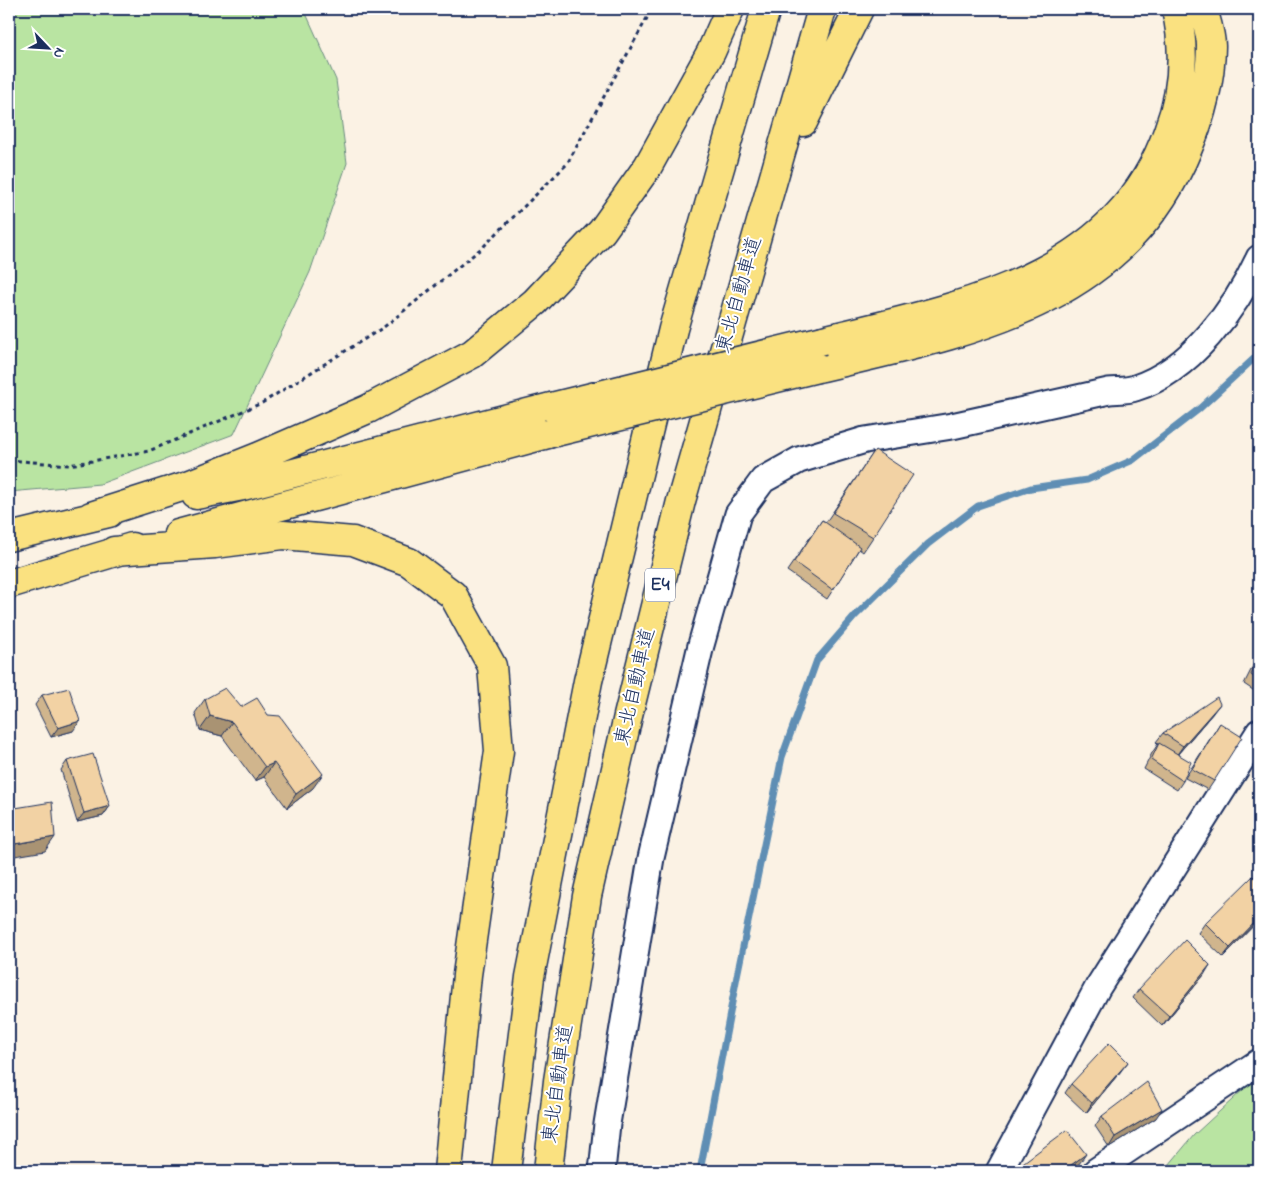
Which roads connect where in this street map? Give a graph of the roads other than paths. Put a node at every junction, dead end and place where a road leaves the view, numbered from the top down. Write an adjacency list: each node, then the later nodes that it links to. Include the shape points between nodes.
1 (730, 9): 9 (highway, via 711,52 648,166 602,231 535,302 472,354 368,409 258,457)
2 (766, 9): 16 (highway, 東北自動車道 / E4, via 673,329 588,681 530,977)
3 (822, 9): 7 (highway, 東北自動車道 / E4)
4 (859, 9): 7 (highway)
5 (1176, 9): 9 (highway, bridge, via 1183,52 1182,85 1162,148 1146,179 1101,233 1068,257 1025,281 952,308 243,486)
6 (1203, 9): 11 (highway, bridge, via 1211,45 1201,118 1177,176 1130,240 1062,291 1002,319 939,339 548,434)
7 (772, 187): 17 (highway, 東北自動車道 / E4, via 681,501 589,886 558,1081)
8 (1259, 258): 18 (street, via 1232,306 1201,343 1175,368 1153,381 1134,389 1109,391 952,426 866,440 799,460 763,480 738,514 700,645 651,858)
9 (91, 516): 10 (highway)
10 (9, 537)
11 (114, 551): 12 (highway); 15 (highway, via 284,535 353,541 409,562 454,595 492,666 498,752 467,975)
12 (9, 584)
13 (1259, 732): 19 (street, via 1098,987)
14 (1259, 1062): 20 (street)
15 (448, 1171)
16 (506, 1171)
17 (548, 1171)
18 (602, 1171)
19 (999, 1171)
20 (1096, 1171)

